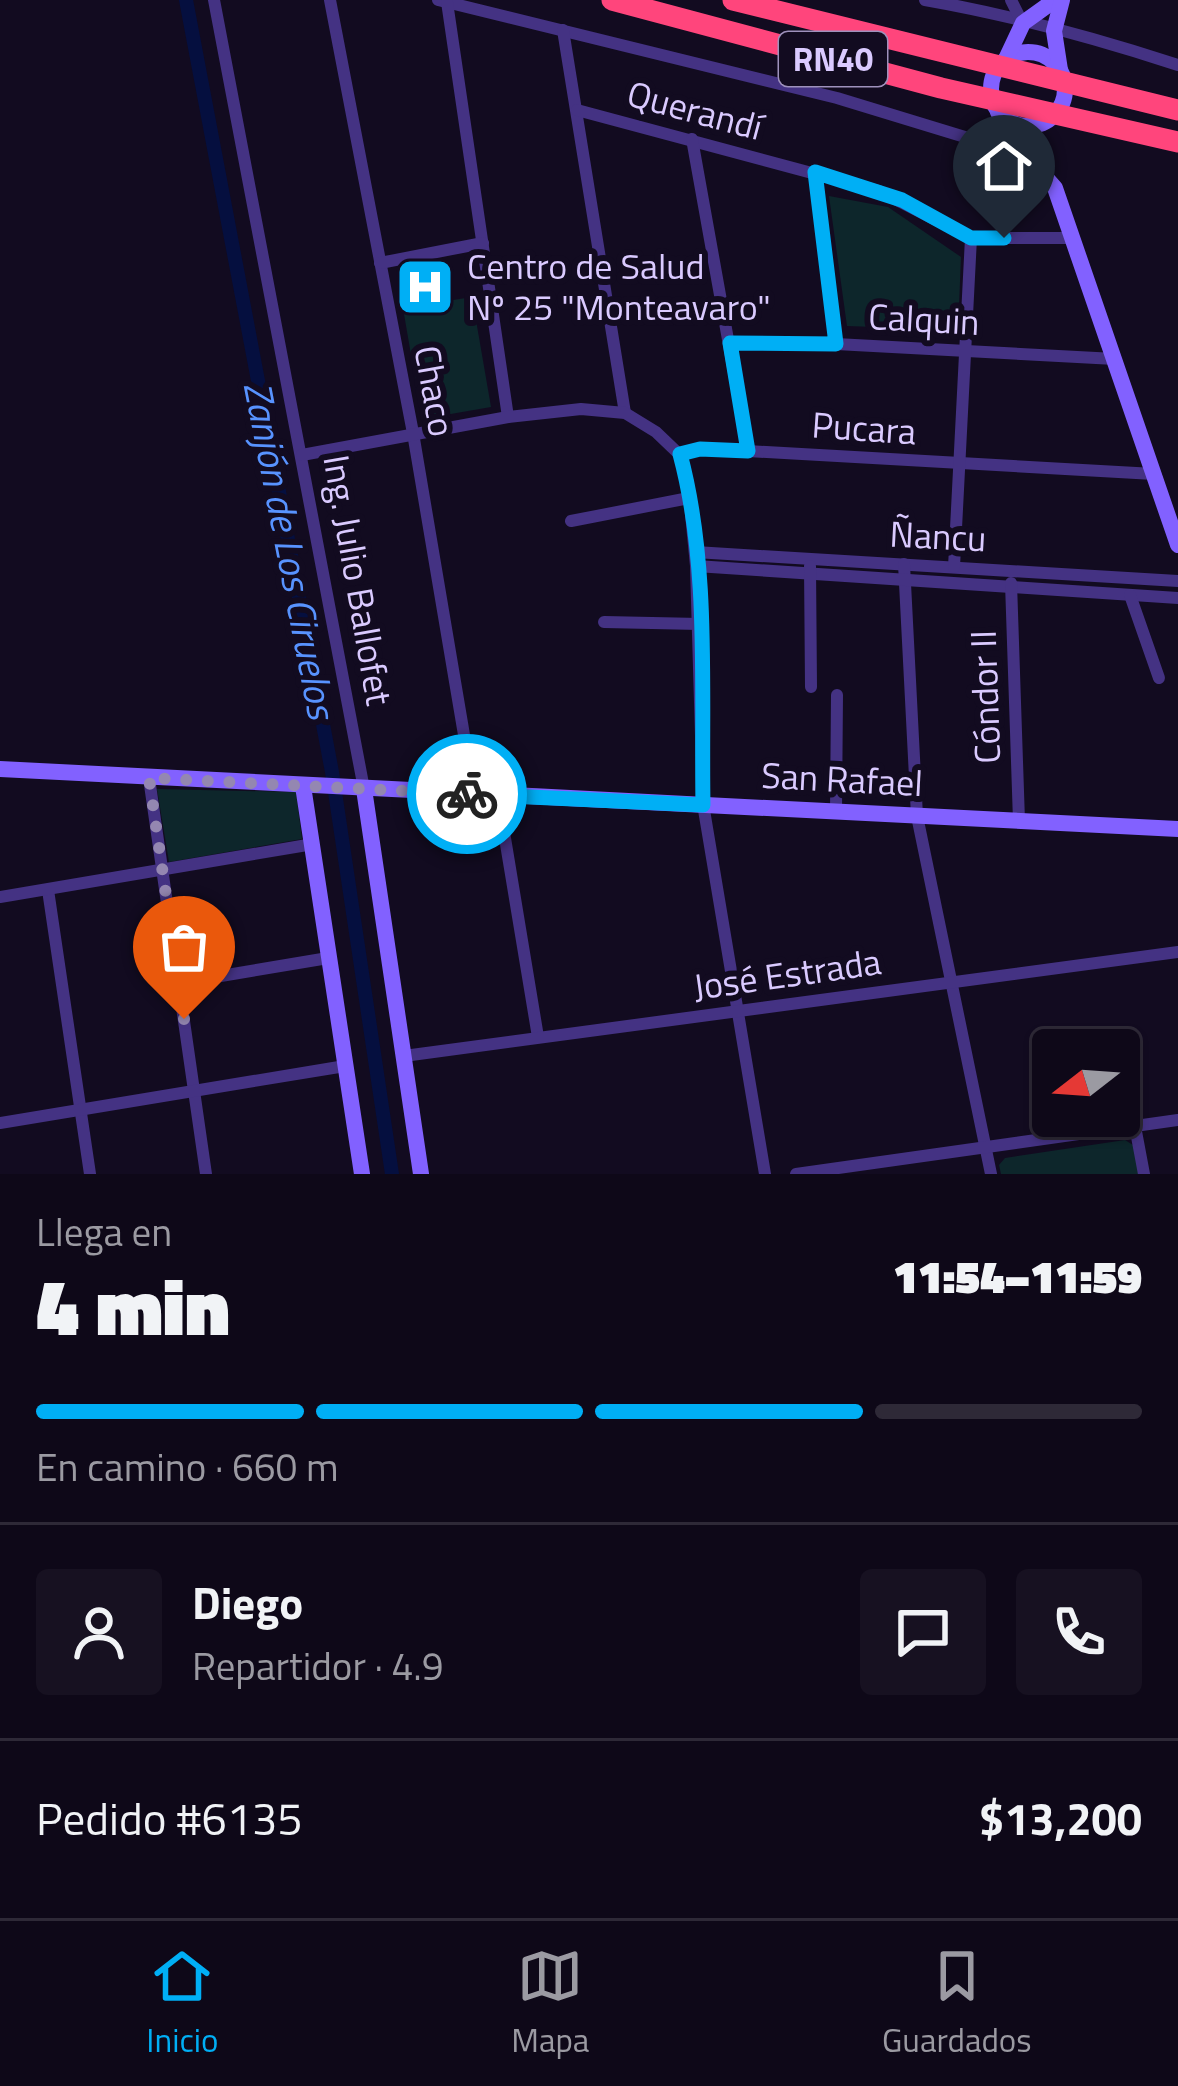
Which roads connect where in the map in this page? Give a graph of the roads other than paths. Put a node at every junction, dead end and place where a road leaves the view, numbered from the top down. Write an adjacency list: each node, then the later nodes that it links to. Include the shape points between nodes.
1 (214, 0): 38 (street, Ing. Julio Ballofet)
2 (330, 0): 28 (street, Chaco)
3 (612, 0): 17 (highway, RN40)
4 (733, 0): 12 (highway, RN40)
5 (925, 0): 9 (street)
6 (1011, 0): 9 (street)
7 (1059, 0): 9 (street); 11 (street)
8 (442, 1): 10 (street); 27 (street)
9 (1023, 23): 11 (street); 12 (street)
10 (562, 30): 15 (street); 20 (street)
11 (1054, 31): 13 (street); 14 (street)
12 (1003, 61): 14 (highway, RN40); 17 (street, via 992,76)
13 (1178, 65)
14 (1063, 76): 16 (highway, RN40); 18 (street, via 1062,105)
15 (577, 110): 19 (street, Querandí); 33 (street)
16 (1178, 110)
17 (998, 113): 18 (highway, RN40); 20 (street, via 993,137); 22 (street)
18 (1045, 125): 21 (highway, RN40); 22 (street); 23 (street)
19 (692, 139): 24 (street, Querandí); 29 (street)
20 (979, 141): 22 (street)
21 (1178, 142)
22 (1020, 147): 23 (street)
23 (1035, 163): 26 (street, via 1055,188)
24 (815, 172): 25 (street, Querandí, via 902,200); 30 (street)
25 (971, 238): 26 (street, Querandí); 31 (street)
26 (1072, 238): 32 (street)
27 (482, 243): 28 (street); 34 (street)
28 (380, 262): 35 (street, Chaco)
29 (730, 343): 30 (street, Calquin); 36 (street)
30 (836, 344): 31 (street, Calquin)
31 (965, 351): 32 (street, Calquin); 39 (street)
32 (1115, 358): 40 (street)
33 (625, 413): 34 (street); 37 (street)
34 (508, 417): 35 (street)
35 (412, 433): 38 (street); 63 (street, Chaco)
36 (748, 451): 37 (street, Pucara); 39 (street, Pucara)
37 (680, 454): 41 (street)
38 (302, 455): 62 (street, Ing. Julio Ballofet)
39 (960, 464): 40 (street, Pucara); 47 (street)
40 (1154, 473): 43 (street)
41 (689, 498): 42 (street); 44 (street)
42 (572, 521)
43 (1178, 545)
44 (696, 559): 46 (street, Ñancu); 55 (street)
45 (904, 564): 46 (street, Ñancu); 47 (street, Ñancu); 49 (street)
46 (810, 566): 49 (street, Ñancu); 57 (street)
47 (954, 567): 48 (street, Ñancu)
48 (1011, 571): 50 (street, Ñancu); 51 (street, Cóndor II)
49 (906, 580): 51 (street, Ñancu); 67 (street)
50 (1178, 581)
51 (1011, 587): 52 (street, Ñancu); 68 (street, Cóndor II)
52 (1130, 595): 53 (street, Ñancu); 56 (street)
53 (1178, 598)
54 (604, 622): 55 (street)
55 (700, 624): 65 (street)
56 (1159, 678)
57 (811, 687)
58 (837, 695): 66 (street)
59 (0, 769): 60 (street, San Rafael)
60 (149, 778): 61 (street, San Rafael); 71 (street)
61 (309, 786): 62 (street, San Rafael); 70 (street)
62 (358, 789): 63 (street, San Rafael); 80 (street, Ing. Julio Ballofet)
63 (474, 794): 64 (street, San Rafael)
64 (498, 796): 65 (street, San Rafael); 79 (street)
65 (703, 805): 66 (street, San Rafael); 78 (street)
66 (836, 812): 67 (street, San Rafael)
67 (917, 816): 68 (street, San Rafael); 76 (street)
68 (1019, 821): 69 (street, San Rafael)
69 (1178, 830)
70 (313, 844): 71 (street); 75 (street)
71 (162, 870): 72 (street); 77 (street)
72 (48, 890): 73 (street); 83 (street)
73 (0, 897)
74 (1178, 952): 76 (street, José Estrada)
75 (328, 958): 77 (street); 81 (street)
76 (951, 982): 78 (street, José Estrada); 89 (street)
77 (179, 983): 82 (street)
78 (736, 1012): 79 (street, José Estrada); 94 (street)
79 (538, 1037): 80 (street, José Estrada)
80 (404, 1056): 93 (street, Ing. Julio Ballofet)
81 (345, 1066): 82 (street); 92 (street)
82 (194, 1092): 83 (street); 91 (street)
83 (81, 1110): 85 (street); 90 (street)
84 (1178, 1120): 86 (street)
85 (0, 1123)
86 (1140, 1125)
87 (1057, 1137): 89 (street)
88 (1137, 1137): 97 (street)
89 (986, 1147): 95 (street); 96 (street)
90 (90, 1174)
91 (206, 1174)
92 (362, 1174)
93 (421, 1174)
94 (765, 1174)
95 (796, 1174)
96 (992, 1174)
97 (1144, 1174)

